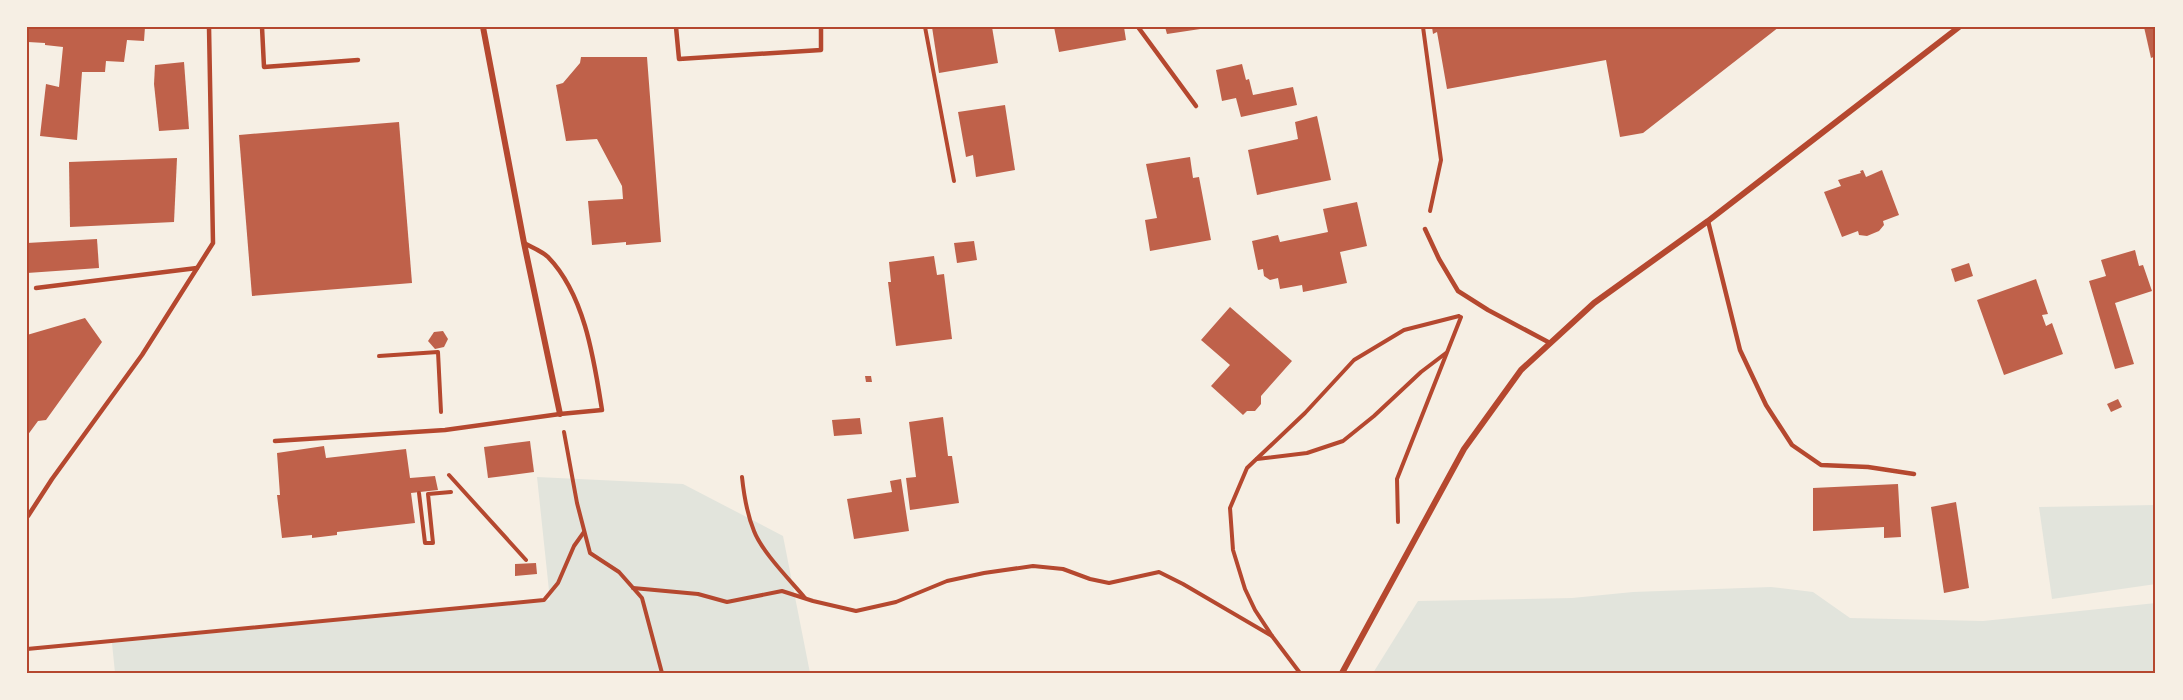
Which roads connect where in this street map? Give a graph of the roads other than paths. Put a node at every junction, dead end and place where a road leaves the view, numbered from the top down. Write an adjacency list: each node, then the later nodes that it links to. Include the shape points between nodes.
1 (209, 27): 13 (lane, via 213,243)
2 (262, 27): 8 (lane, via 264,67)
3 (483, 27): 12 (street)
4 (676, 27): 5 (lane, via 679,58 821,50)
5 (821, 27)
6 (1138, 27): 9 (lane)
7 (1959, 27): 10 (street)
8 (358, 60)
9 (1196, 106)
10 (1708, 221): 15 (street, via 1594,303); 18 (lane, via 1740,350 1766,405 1792,445 1821,465)
11 (1425, 229): 15 (lane, via 1458,291)
12 (524, 243): 16 (street); 16 (lane, via 547,256 568,286 593,355 602,410)
13 (197, 268): 14 (lane); 19 (lane, via 142,355)
14 (36, 288)
15 (1550, 343): 20 (street, via 1521,370 1464,449)
16 (560, 414): 17 (lane, via 442,430)
17 (275, 441)
18 (1914, 474)
19 (28, 516)
20 (1342, 673)

